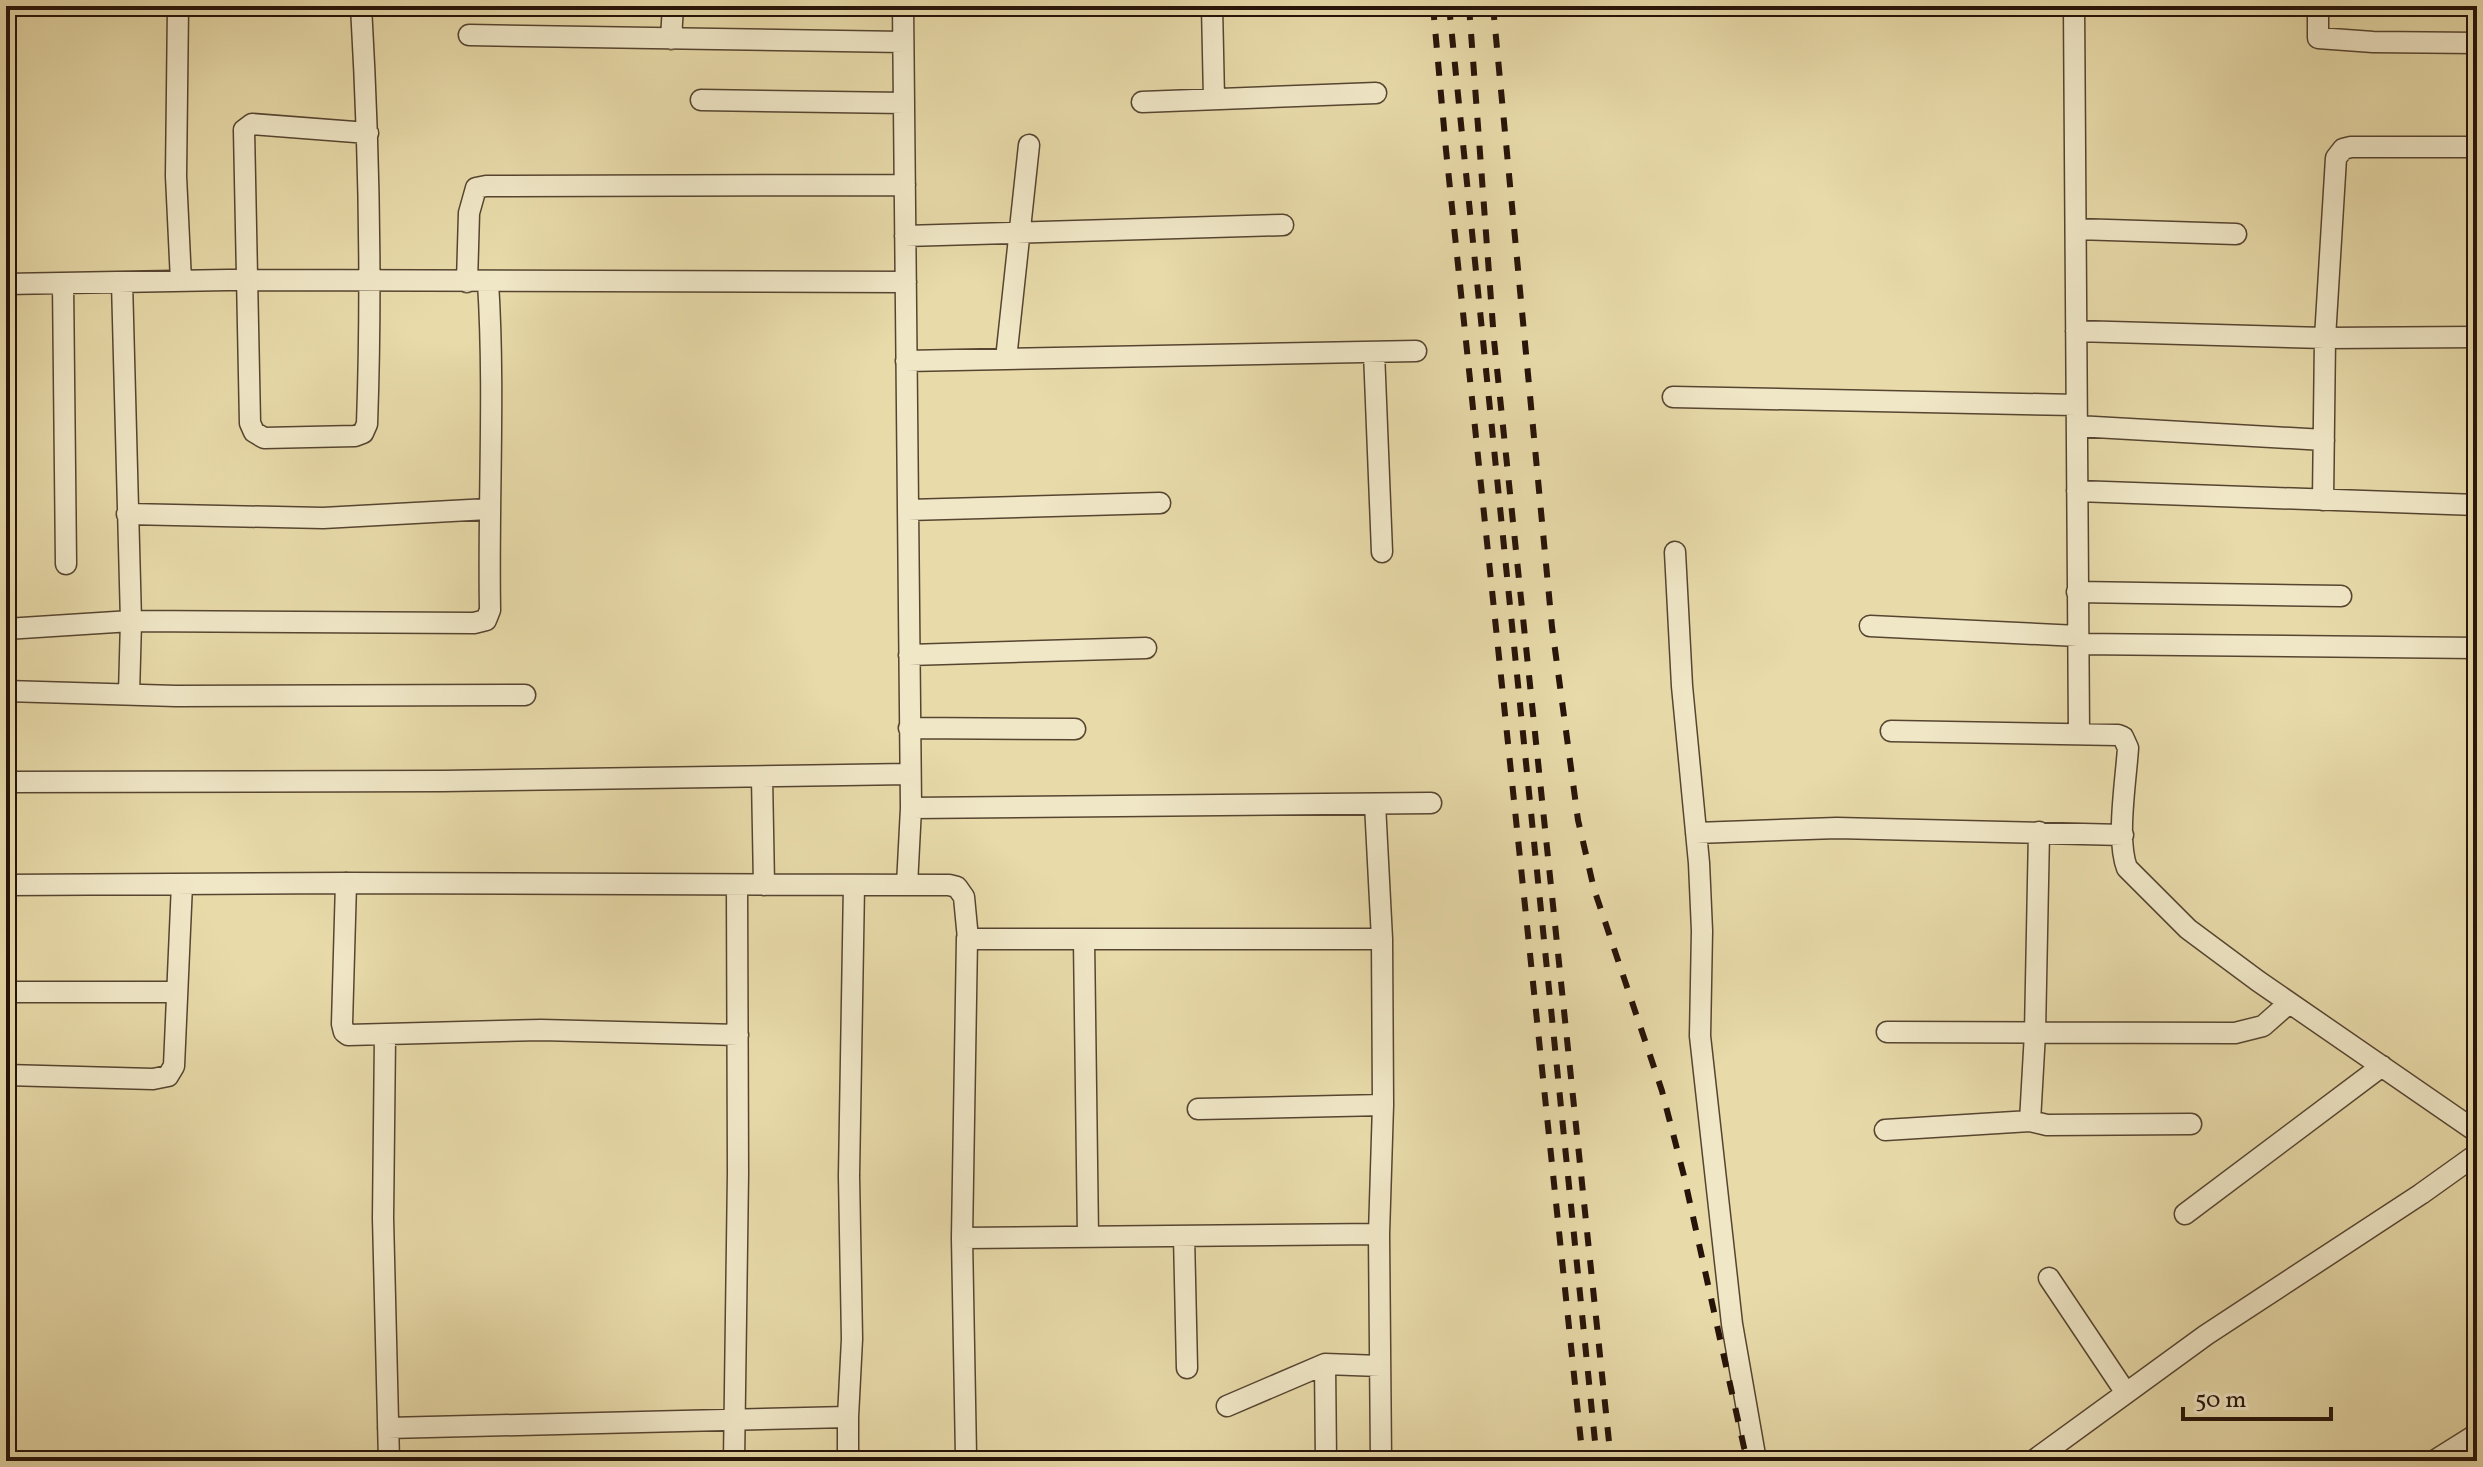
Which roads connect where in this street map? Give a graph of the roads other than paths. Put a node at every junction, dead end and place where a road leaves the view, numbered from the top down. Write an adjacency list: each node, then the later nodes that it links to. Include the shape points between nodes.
1 (178, 6): 27 (street)
2 (361, 6): 17 (street)
3 (673, 6): 9 (street)
4 (903, 6): 10 (street)
5 (1212, 6): 13 (street)
6 (2074, 6): 22 (street)
7 (2318, 6): 11 (street, via 2318,38)
8 (469, 35): 9 (street)
9 (671, 39): 10 (street)
10 (903, 42): 16 (street)
11 (2477, 43)
12 (1376, 93): 13 (street)
13 (1214, 99): 15 (street)
14 (701, 100): 16 (street)
15 (1142, 102)
16 (904, 103): 20 (street)
17 (368, 133): 26 (street, via 252,124 244,130); 28 (street)
18 (1029, 145): 23 (street)
19 (2477, 147): 36 (street, via 2351,147 2339,154)
20 (905, 185): 25 (street); 30 (street, via 476,188 469,213)
21 (1283, 225): 23 (street)
22 (2076, 229): 24 (street); 34 (street)
23 (1019, 233): 25 (street); 39 (street)
24 (2236, 234)
25 (905, 236): 31 (street)
26 (246, 280): 27 (street); 28 (street); 28 (street, via 250,423 264,438 355,436 366,429)
27 (181, 281): 29 (street)
28 (370, 281): 30 (street)
29 (122, 282): 32 (street); 51 (street)
30 (477, 282): 31 (street); 49 (street, via 492,355)
31 (906, 282): 40 (street)
32 (63, 283): 33 (street); 54 (street)
33 (6, 284)
34 (2076, 331): 36 (street); 42 (street)
35 (2477, 337): 36 (street)
36 (2325, 338): 44 (street)
37 (1416, 351): 38 (street)
38 (1374, 352): 39 (street); 52 (street)
39 (1006, 359): 40 (street)
40 (906, 361): 50 (street)
41 (1673, 397): 42 (street)
42 (2076, 405): 43 (street)
43 (2077, 426): 44 (street); 45 (street)
44 (2324, 440): 46 (street)
45 (2077, 491): 46 (street); 55 (street)
46 (2323, 500): 48 (street)
47 (1160, 503): 50 (street)
48 (2477, 505)
49 (488, 509): 51 (street, via 323,518); 57 (street, via 486,620)
50 (908, 510): 63 (street)
51 (127, 514): 57 (street)
52 (1382, 552)
53 (1675, 552): 78 (street)
54 (66, 564)
55 (2077, 592): 56 (street); 60 (street)
56 (2341, 596)
57 (131, 621): 59 (street); 65 (street)
58 (1870, 626): 60 (street)
59 (6, 629)
60 (2078, 640): 62 (street); 70 (street)
61 (1146, 648): 63 (street)
62 (2477, 648)
63 (909, 655): 67 (street)
64 (6, 691): 65 (street)
65 (129, 694): 66 (street)
66 (525, 695)
67 (909, 728): 68 (street); 71 (street)
68 (1075, 729)
69 (1891, 731): 70 (street)
70 (2079, 734): 79 (street, via 2118,735 2126,742)
71 (909, 774): 72 (street); 76 (street)
72 (762, 777): 73 (street); 84 (street)
73 (6, 782)
74 (1431, 803): 75 (street)
75 (1375, 804): 76 (street); 88 (street)
76 (911, 808): 86 (street)
77 (2039, 832): 78 (street, via 1837,828); 79 (street); 94 (street)
78 (1696, 833): 127 (street, via 1702,931 1700,1036 1732,1324)
79 (2123, 835): 92 (street, via 2127,868 2188,929)
80 (346, 883): 81 (street); 83 (street); 96 (street, via 344,1032)
81 (182, 884): 82 (street); 91 (street)
82 (6, 885)
83 (737, 885): 84 (street); 95 (street)
84 (764, 885): 85 (street)
85 (854, 885): 86 (street); 117 (street)
86 (907, 885): 87 (street, via 957,887 966,905)
87 (967, 938): 89 (street); 110 (street)
88 (1382, 939): 89 (street); 99 (street)
89 (1084, 940): 109 (street)
90 (6, 992): 91 (street)
91 (177, 992): 98 (street, via 174,1066 168,1076)
92 (2289, 1003): 94 (street, via 2248,1032); 97 (street)
93 (1887, 1032): 94 (street)
94 (2035, 1033): 101 (street)
95 (738, 1035): 96 (street, via 541,1030); 118 (street)
96 (385, 1036): 119 (street)
97 (2382, 1066): 104 (street); 106 (street)
98 (6, 1075)
99 (1383, 1105): 100 (street); 107 (street)
100 (1198, 1109)
101 (2030, 1121): 102 (street); 103 (street)
102 (2191, 1124)
103 (1885, 1130)
104 (2477, 1132)
105 (2477, 1154): 115 (street)
106 (2185, 1214)
107 (1379, 1234): 108 (street); 113 (street)
108 (1184, 1236): 109 (street); 114 (street)
109 (1088, 1237): 110 (street)
110 (962, 1238): 121 (street)
111 (2049, 1278): 115 (street)
112 (1325, 1364): 113 (street); 116 (street); 125 (street)
113 (1380, 1366): 126 (street)
114 (1187, 1368)
115 (2126, 1393): 128 (street)
116 (1227, 1406)
117 (848, 1417): 118 (street); 124 (street)
118 (734, 1421): 119 (street); 123 (street)
119 (388, 1428): 122 (street)
120 (2477, 1434): 129 (street)
121 (966, 1456)
122 (389, 1461)
123 (734, 1461)
124 (848, 1461)
125 (1326, 1461)
126 (1381, 1461)
127 (1756, 1461)
128 (2033, 1461)
129 (2434, 1461)

